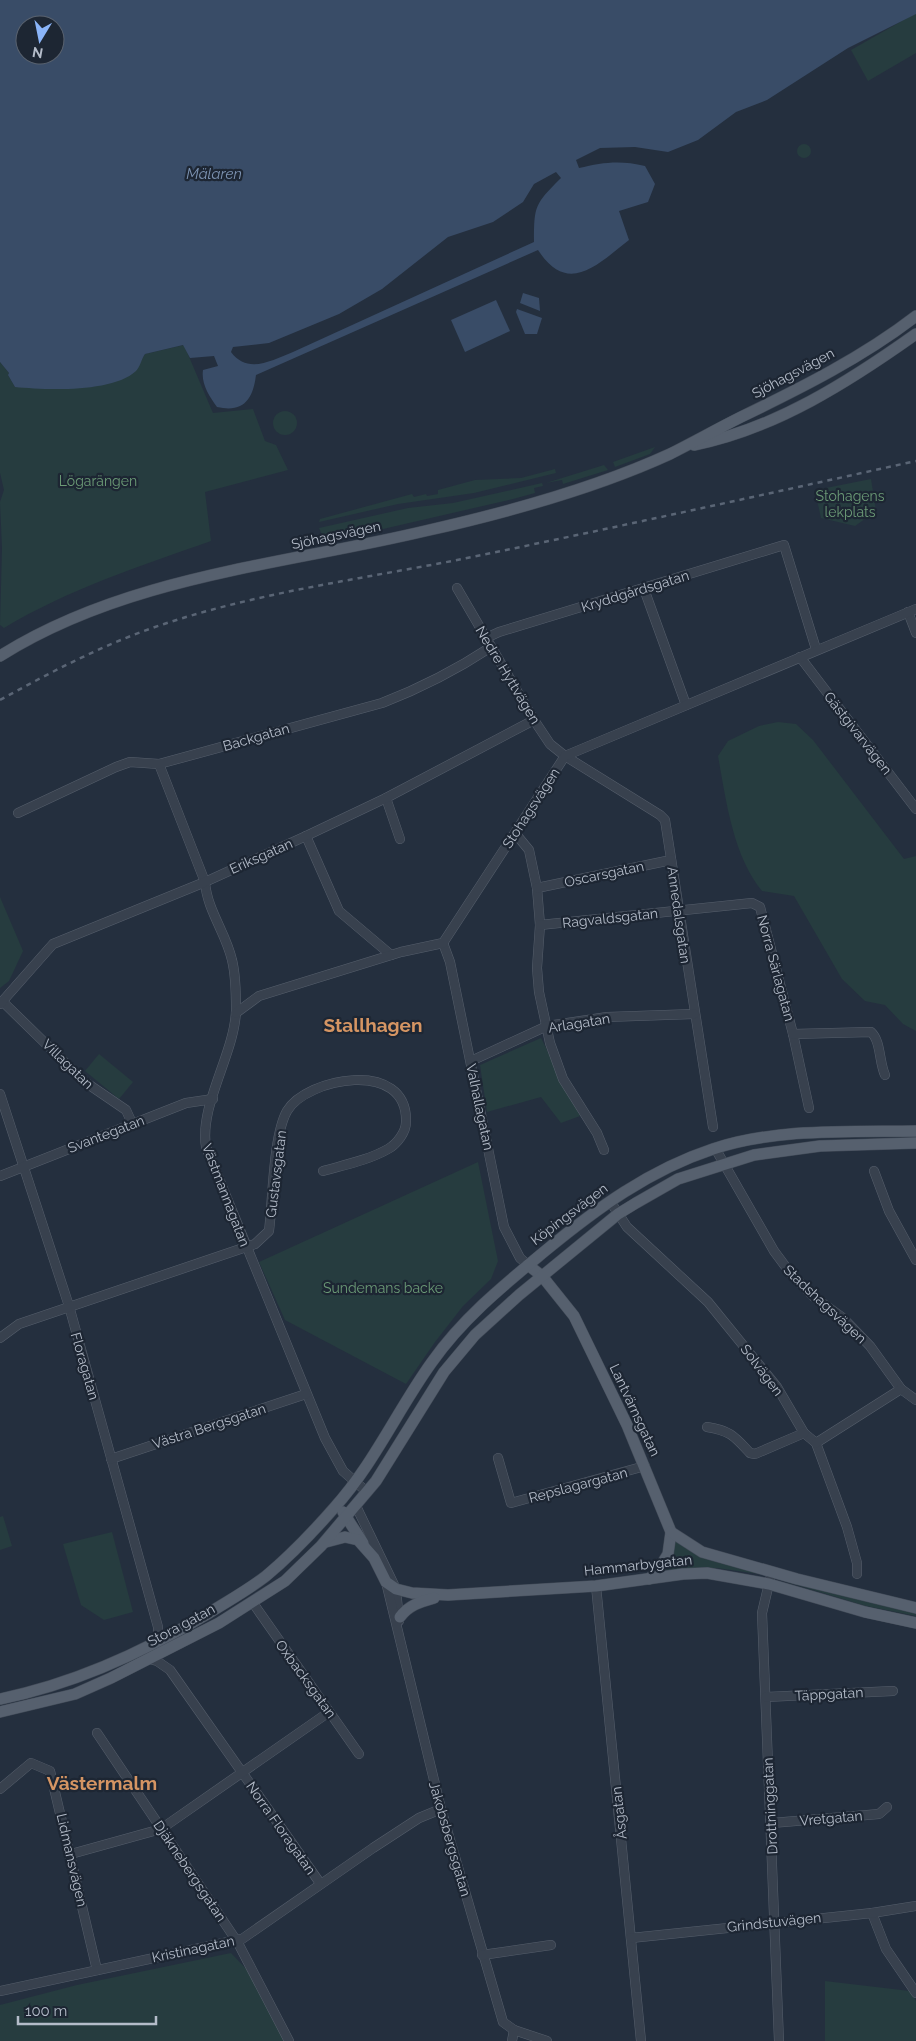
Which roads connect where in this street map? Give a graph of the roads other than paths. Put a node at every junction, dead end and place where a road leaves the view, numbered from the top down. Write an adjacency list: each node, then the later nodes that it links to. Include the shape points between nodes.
1 (916, 316): 4 (main road, Sjöhagsvägen)
2 (916, 323): 4 (main road, via 897,336)
3 (916, 334): 5 (main road, Sjöhagsvägen)
4 (884, 338): 5 (main road, via 880,349); 6 (main road, Sjöhagsvägen, via 810,384)
5 (862, 370): 6 (main road, Sjöhagsvägen, via 776,417 723,439)
6 (680, 448): 14 (main road, Sjöhagsvägen, via 614,476 530,505 424,532 216,575 120,600 69,618)
7 (457, 588): 11 (street, Nedre Hyttvägen)
8 (644, 589): 11 (street, Kryddgårdsgatan); 13 (street, Kryddgårdsgatan, via 784,545); 16 (street)
9 (912, 611): 10 (street); 13 (street, Stohagsvägen)
10 (916, 633)
11 (486, 638): 12 (street, Nedre Hyttvägen)
12 (491, 648): 17 (street, Nedre Hyttvägen); 19 (street, Backgatan, via 444,676 382,703)
13 (816, 649): 15 (street, Stohagsvägen)
14 (0, 656)
15 (800, 657): 16 (street, Stohagsvägen); 21 (street, Gästgivarvägen)
16 (686, 705): 18 (street, Stohagsvägen)
17 (534, 720): 18 (street, Nedre Hyttvägen, via 550,744); 20 (street, Eriksgatan)
18 (565, 756): 23 (street, Stohagsvägen); 26 (street, Annedalsgatan, via 660,815 666,827)
19 (159, 764): 22 (street, Backgatan, via 130,762); 27 (street, Västmannagatan)
20 (386, 798): 24 (street, Eriksgatan); 25 (street)
21 (916, 808)
22 (18, 813)
23 (515, 833): 28 (street, via 529,850); 31 (street, Stohagsvägen)
24 (306, 836): 27 (street, Eriksgatan); 32 (street, via 338,911)
25 (400, 839)
26 (671, 860): 28 (street, Oscarsgatan); 29 (street, Annedalsgatan)
27 (205, 882): 33 (street, Eriksgatan, via 53,944); 34 (street, Västmannagatan, via 206,894 232,961)
28 (537, 888): 30 (street)
29 (680, 911): 30 (street, Ragvaldsgatan); 35 (street, Annedalsgatan); 37 (street, Norra Särlagatan, via 752,903 760,907)
30 (540, 925): 36 (street, via 539,992)
31 (443, 943): 32 (street); 38 (street, Valhallagatan)
32 (391, 955): 34 (street, via 259,996)
33 (2, 1003): 43 (street, Villagatan, via 85,1082 126,1110)
34 (236, 1013): 41 (street, Västmannagatan)
35 (694, 1014): 36 (street, Arlagatan, via 608,1017); 44 (street, Annedalsgatan)
36 (547, 1026): 38 (street, Arlagatan); 48 (street, via 563,1079)
37 (793, 1034): 39 (street, via 871,1032 876,1036 880,1066); 42 (street, Norra Särlagatan)
38 (471, 1061): 58 (street, Valhallagatan, via 504,1227 520,1258)
39 (885, 1075)
40 (0, 1094): 50 (street, Floragatan)
41 (213, 1099): 43 (street, Svantegatan, via 186,1103); 56 (street, Västmannagatan, via 205,1129 206,1147)
42 (809, 1108)
43 (132, 1123): 50 (street, Svantegatan)
44 (713, 1126)
45 (916, 1131): 47 (main road, Köpingsvägen, via 761,1138)
46 (916, 1143): 49 (main road, via 791,1149)
47 (715, 1148): 49 (street, Stadshagsvägen); 54 (main road, Köpingsvägen, via 664,1167)
48 (604, 1150)
49 (724, 1164): 55 (main road, via 678,1179); 62 (street, Stadshagsvägen, via 786,1268 870,1346)
50 (23, 1166): 53 (street, Svantegatan); 60 (street, Floragatan)
51 (323, 1171): 56 (street, Gustavsgatan, via 388,1149 398,1141 406,1125 406,1112 400,1096 371,1080 345,1082 300,1098 288,1110 278,1140 269,1231 263,1239)
52 (874, 1171): 57 (street, via 889,1211)
53 (0, 1176)
54 (610, 1201): 55 (street, Solvägen); 58 (main road, Köpingsvägen)
55 (618, 1214): 59 (main road); 66 (street, Solvägen, via 627,1227 721,1317 777,1387)
56 (246, 1248): 60 (street, Gustavsgatan); 63 (street, Västmannagatan)
57 (916, 1260)
58 (528, 1265): 59 (main road, Lantvärnsgatan); 71 (main road, Köpingsvägen, via 456,1331 432,1362)
59 (542, 1276): 70 (main road, Lantvärnsgatan, via 574,1316); 72 (main road, via 490,1320 459,1353 424,1401 385,1468)
60 (69, 1306): 61 (street, Gustavsgatan, via 19,1324); 69 (street, Floragatan)
61 (0, 1338)
62 (901, 1389): 64 (street, Stadshagsvägen); 67 (street)
63 (306, 1394): 69 (street, Västra Bergsgatan); 71 (street, Västmannagatan, via 325,1438)
64 (916, 1400)
65 (706, 1427): 66 (street, via 731,1434 750,1453 761,1452)
66 (804, 1433): 67 (street, Solvägen)
67 (816, 1443): 81 (street, via 846,1527)
68 (498, 1458): 70 (street, Repslagargatan, via 511,1503)
69 (111, 1459): 93 (street, Floragatan, via 158,1627)
70 (644, 1466): 77 (main road, Lantvärnsgatan)
71 (354, 1482): 72 (street, Västmannagatan); 73 (main road, Köpingsvägen)
72 (367, 1492): 75 (main road)
73 (344, 1496): 74 (main road, Stora gatan); 75 (main road)
74 (336, 1506): 76 (main road); 93 (main road, Stora gatan, via 266,1575 228,1601)
75 (356, 1506): 76 (main road); 86 (street, Jakobsbergsgatan)
76 (347, 1516): 78 (main road); 79 (main road, Stora gatan)
77 (671, 1532): 80 (main road, Hammarbygatan, via 702,1552); 82 (main road, via 668,1554 657,1572)
78 (363, 1543): 79 (main road, via 345,1537 331,1539); 83 (main road)
79 (321, 1546): 88 (main road, Stora gatan, via 285,1581)
80 (772, 1572): 84 (street, Drottninggatan); 89 (main road, Hammarbygatan)
81 (857, 1574)
82 (648, 1579): 84 (main road, Hammarbygatan, via 707,1573); 85 (main road, Hammarbygatan)
83 (386, 1582): 86 (main road); 92 (street, Jakobsbergsgatan)
84 (769, 1584): 91 (main road, Hammarbygatan); 96 (street, Drottninggatan, via 762,1612)
85 (596, 1586): 87 (main road, Hammarbygatan); 113 (street, Åsgatan)
86 (396, 1589): 87 (main road, Hammarbygatan, via 426,1595); 90 (street, Jakobsbergsgatan)
87 (448, 1595): 90 (main road, Hammarbygatan, via 420,1602 406,1609)
88 (253, 1603): 94 (main road, Stora gatan); 99 (street, Oxbacksgatan)
89 (916, 1608)
90 (400, 1617): 92 (street, Jakobsbergsgatan)
91 (916, 1623)
92 (396, 1631): 105 (street, Jakobsbergsgatan)
93 (158, 1640): 97 (main road, Stora gatan, via 75,1679)
94 (149, 1659): 98 (main road, Stora gatan, via 75,1694); 102 (street, Norra Floragatan, via 170,1670)
95 (893, 1691): 96 (street, Täppgatan)
96 (766, 1697): 106 (street, Drottninggatan)
97 (0, 1699)
98 (0, 1712)
99 (330, 1712): 101 (street, Oxbacksgatan); 102 (street, Norra Floragatan)
100 (97, 1733): 107 (street, Djäknebergsgatan)
101 (359, 1754)
102 (242, 1772): 107 (street); 109 (street, Norra Floragatan)
103 (0, 1789): 108 (street, Lidmansvägen, via 31,1763 50,1771)
104 (887, 1807): 106 (street, Vretgatan, via 879,1814)
105 (440, 1810): 109 (street, Kristinagatan, via 419,1818); 116 (street, Jakobsbergsgatan)
106 (772, 1823): 112 (street, Drottninggatan)
107 (161, 1829): 108 (street); 114 (street, Djäknebergsgatan)
108 (71, 1854): 117 (street, Lidmansvägen)
109 (320, 1883): 114 (street, Kristinagatan, via 242,1939)
110 (916, 1906): 111 (street, Grindstuvägen)
111 (872, 1913): 112 (street, Grindstuvägen); 119 (street, via 886,1949)
112 (774, 1921): 113 (street, Grindstuvägen); 125 (street, Drottninggatan)
113 (631, 1938): 124 (street, Åsgatan)
114 (235, 1940): 117 (street, Kristinagatan); 121 (street, Djäknebergsgatan)
115 (552, 1945): 116 (street)
116 (482, 1955): 120 (street, Jakobsbergsgatan, via 503,2022)
117 (98, 1970): 118 (street, Kristinagatan)
118 (0, 1991)
119 (916, 1993)
120 (514, 2030): 122 (street); 123 (street)
121 (289, 2041)
122 (512, 2041)
123 (547, 2041)
124 (641, 2041)
125 (779, 2041)

